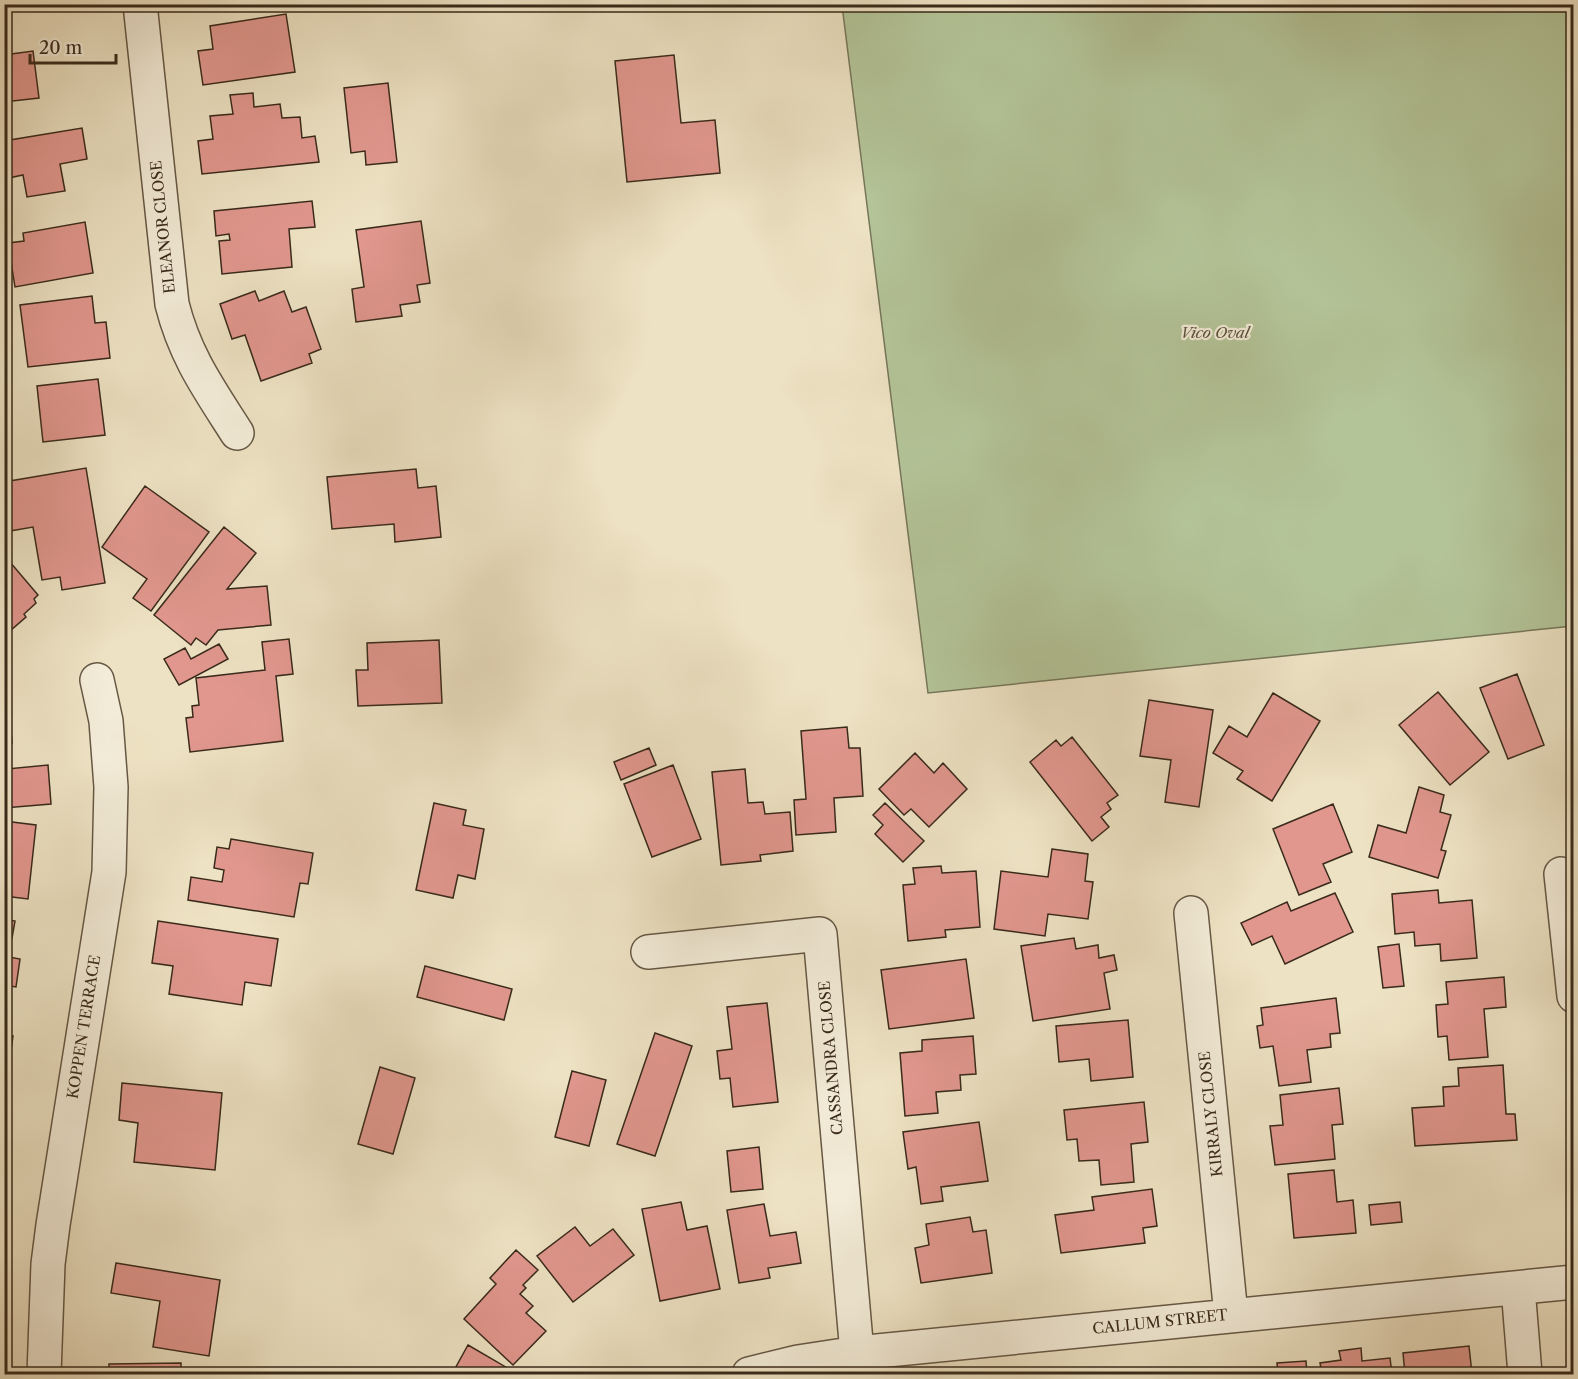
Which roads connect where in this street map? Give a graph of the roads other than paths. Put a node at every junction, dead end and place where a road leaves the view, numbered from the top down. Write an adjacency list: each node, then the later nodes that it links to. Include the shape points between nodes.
1 (141, 4): 2 (street, ELEANOR CLOSE, via 172,304 190,359)
2 (237, 433)
3 (97, 680): 12 (street, KOPPEN TERRACE, via 106,721 111,787 109,872 52,1225)
4 (1561, 874): 7 (street)
5 (1191, 913): 10 (street, KIRRALY CLOSE)
6 (648, 952): 11 (street, CASSANDRA CLOSE, via 820,934)
7 (1574, 996)
8 (1574, 1282): 9 (street, CALLUM STREET)
9 (1518, 1288): 10 (street, CALLUM STREET); 14 (street)
10 (1231, 1315): 11 (street, CALLUM STREET)
11 (857, 1353): 13 (street, CALLUM STREET)
12 (44, 1374)
13 (749, 1374)
14 (1525, 1374)

